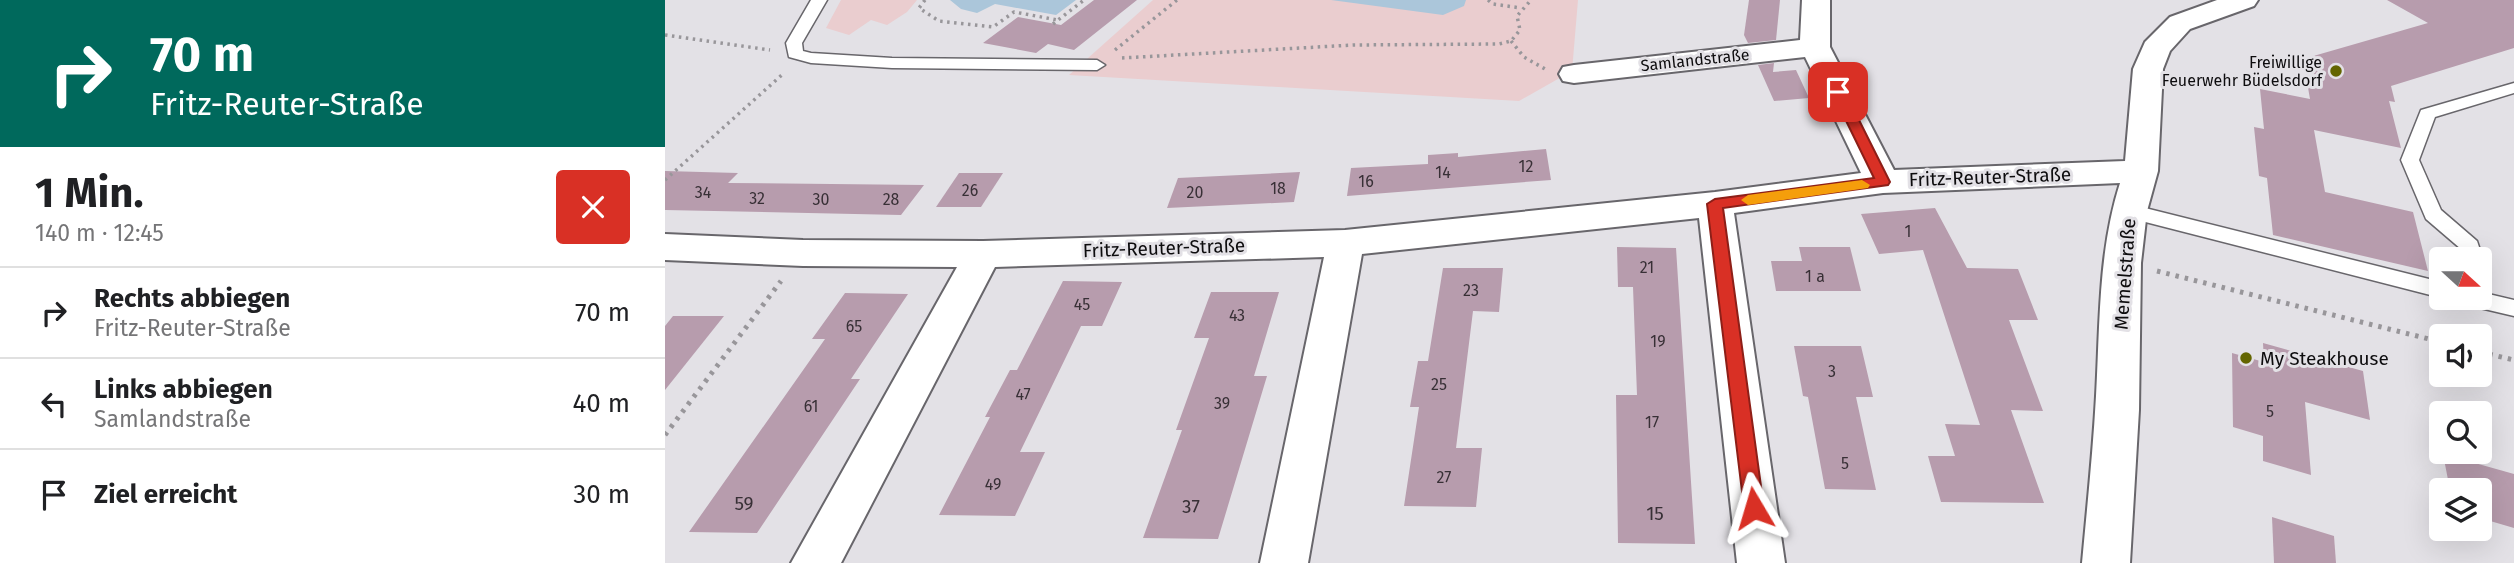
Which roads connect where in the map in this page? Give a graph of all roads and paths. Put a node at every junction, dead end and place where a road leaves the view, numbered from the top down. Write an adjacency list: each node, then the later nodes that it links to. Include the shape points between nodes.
1 (819, 0): 16 (lane, via 794,43)
2 (925, 0): 10 (path, via 919,8 939,21 993,27 1014,12)
3 (1084, 0): 10 (path)
4 (1177, 0): 15 (path)
5 (1488, 0): 9 (path)
6 (1531, 0): 9 (path)
7 (1816, 0): 14 (street)
8 (2244, 0): 21 (street, Memelstraße, via 2180,23 2156,48 2148,69)
9 (1521, 8): 13 (path, via 1517,16 1520,30)
10 (1058, 20): 11 (path)
11 (1053, 24)
12 (665, 35): 16 (path)
13 (1511, 41): 17 (path); 19 (path, via 1524,57 1543,68)
14 (1815, 47): 19 (street, Samlandstraße); 23 (street)
15 (1113, 52)
16 (799, 55): 18 (lane, via 892,63); 22 (path)
17 (1119, 58)
18 (1097, 65)
19 (1574, 74)
20 (2514, 88): 28 (lane, via 2427,114 2410,160 2433,214)
21 (2141, 171): 23 (street, Fritz-Reuter-Straße); 25 (street, Memelstraße)
22 (665, 180)
23 (1883, 182): 24 (street, Fritz-Reuter-Straße)
24 (1715, 204): 26 (street, Fritz-Reuter-Straße); 41 (street)
25 (2129, 211): 31 (street, Memelstraße); 32 (lane)
26 (1345, 243): 30 (street, Fritz-Reuter-Straße); 40 (street)
27 (665, 247): 29 (street, Fritz-Reuter-Straße)
28 (2470, 247)
29 (803, 253): 30 (street, Fritz-Reuter-Straße); 38 (path)
30 (983, 254): 39 (street)
31 (2122, 263): 35 (path); 42 (street, Memelstraße)
32 (2429, 287)
33 (2492, 299): 34 (lane)
34 (2514, 308)
35 (2429, 339)
36 (2492, 355): 37 (path)
37 (2514, 360)
38 (665, 435)
39 (815, 563)
40 (1284, 563)
41 (1761, 563)
42 (2106, 563)

